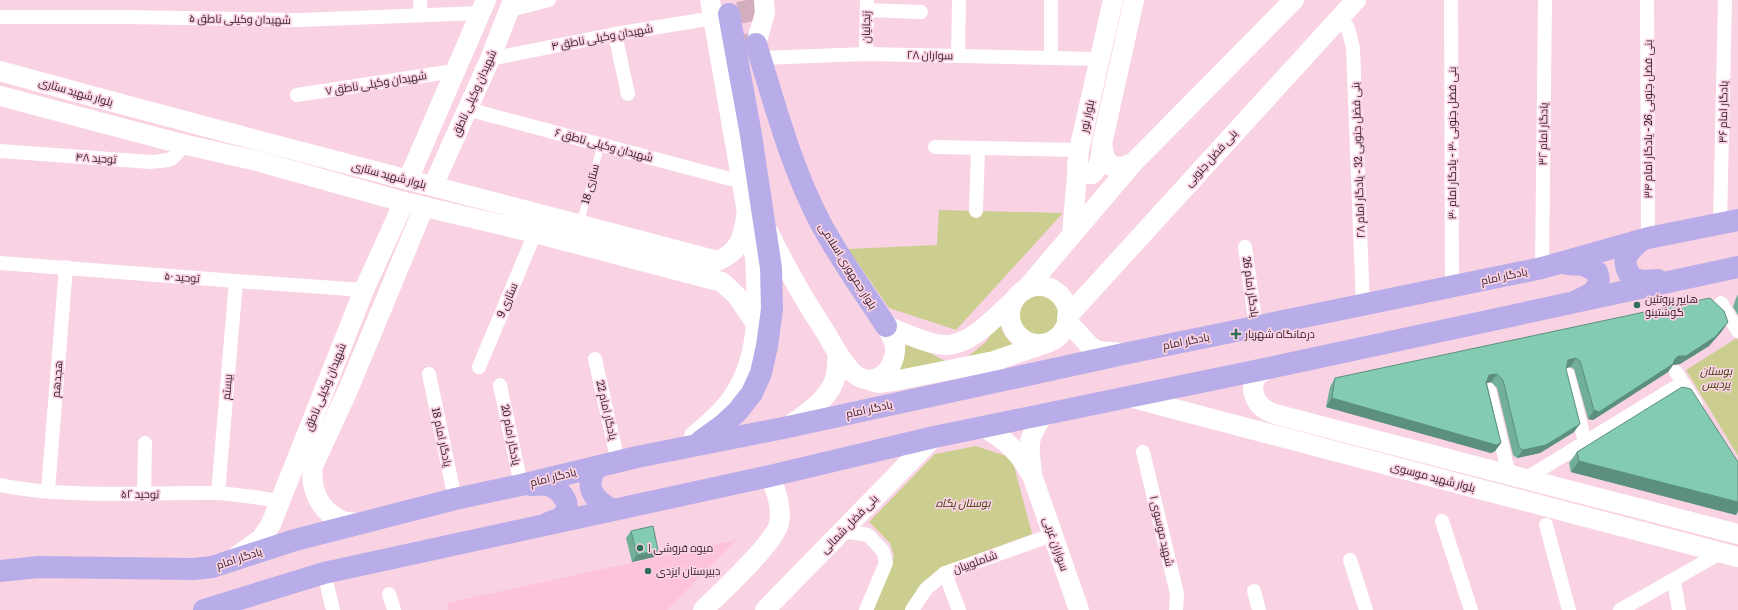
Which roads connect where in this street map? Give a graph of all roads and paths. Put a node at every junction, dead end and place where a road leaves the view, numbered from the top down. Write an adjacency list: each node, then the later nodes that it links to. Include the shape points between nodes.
1 (420, 0): 19 (street)
2 (548, 0): 14 (street)
3 (764, 0): 23 (main road, via 765,13)
4 (959, 0): 25 (street)
5 (1051, 0): 26 (street)
6 (1113, 0): 27 (main road, بلوار نور)
7 (1134, 0): 37 (main road, بلوار نور)
8 (1294, 0): 43 (main road)
9 (1356, 0): 21 (main road, بنی فضل جنوبی)
10 (1451, 0): 68 (street, بنی فضل جنوبی ۳۰ - یادگار امام ۳۰)
11 (1545, 0): 62 (street, یادگار امام ۳۲)
12 (1647, 0): 57 (street, بنی فضل جنوبی 26 - یادگار امام ۳۴)
13 (1725, 0): 51 (street, یادگار امام ۳۶)
14 (512, 5): 28 (main road, شهیدان وکیلی ناطق)
15 (867, 5): 18 (street); 24 (street, زنجانیان)
16 (483, 6): 19 (street, شهیدان وکیلی ناطق ۵); 30 (main road)
17 (718, 10): 22 (street, شهیدان وکیلی ناطق ۴); 45 (main road); 53 (main road, via 751,135)
18 (921, 12)
19 (421, 15): 20 (street, شهیدان وکیلی ناطق ۵, via 299,20)
20 (0, 17)
21 (1340, 17): 73 (street, بنی فضل جنوبی 32 - یادگار امام ۲۸, via 1348,28 1353,48); 74 (main road, بنی فضل جنوبی)
22 (615, 34): 28 (street, شهیدان وکیلی ناطق ۴); 31 (street)
23 (759, 51): 24 (street, سواران ۲۸); 76 (main road, بلوار جمهوری اسلامی, via 784,137 821,223)
24 (866, 54): 25 (street, سواران ۲۸)
25 (958, 55): 26 (street, سواران ۲۸)
26 (1051, 58): 27 (street, سواران ۲۸)
27 (1099, 58): 42 (main road, بلوار نور)
28 (490, 59): 34 (main road, شهیدان وکیلی ناطق)
29 (0, 71): 35 (main road, بلوار شهید ستاری)
30 (454, 71): 32 (street, شهیدان وکیلی ناطق ۷); 44 (main road)
31 (628, 94)
32 (297, 95)
33 (0, 96): 36 (main road, بلوار شهید ستاری)
34 (467, 109): 38 (street, شهیدان وکیلی ناطق ۶); 46 (main road, شهیدان وکیلی ناطق)
35 (186, 123): 36 (main road); 44 (main road, بلوار شهید ستاری)
36 (182, 144): 41 (street, توحید ۴۸, via 178,155 172,159 152,162); 47 (main road, بلوار شهید ستاری, via 257,161)
37 (1102, 144): 42 (main road, via 1098,166 1092,174 1080,171); 43 (main road, بلوار نور, via 1105,158 1111,166 1122,167)
38 (601, 145): 45 (street, شهیدان وکیلی ناطق ۶); 52 (lane, ستاری 18)
39 (935, 147): 40 (street)
40 (978, 148): 42 (street); 50 (street)
41 (0, 151)
42 (1078, 156): 55 (main road, بلوار نور)
43 (1133, 163): 55 (main road)
44 (408, 180): 46 (main road, بلوار شهید ستاری)
45 (742, 182): 49 (main road)
46 (433, 186): 52 (main road, بلوار شهید ستاری)
47 (404, 202): 48 (main road, بلوار شهید ستاری); 56 (main road, شهیدان وکیلی ناطق)
48 (424, 207): 54 (main road, بلوار شهید ستاری); 59 (main road, شهیدان وکیلی ناطق)
49 (747, 210): 60 (main road, via 743,233 735,251); 75 (main road, via 755,258)
50 (976, 211)
51 (1729, 222): 57 (main road, یادگار امام)
52 (580, 224): 60 (main road, بلوار شهید ستاری)
53 (765, 226): 82 (main road, via 784,264); 100 (main road, via 771,268 772,309 761,373 752,393 738,411 723,426)
54 (535, 233): 67 (main road, بلوار شهید ستاری); 83 (street, ستاری 9)
55 (1072, 234): 70 (main road)
56 (388, 237): 59 (main road, via 400,237); 69 (main road, شهیدان وکیلی ناطق)
57 (1645, 239): 62 (main road, یادگار امام); 65 (main road, via 1627,255 1626,270 1632,278 1643,281)
58 (1245, 247): 77 (street, یادگار امام 26)
59 (407, 248): 116 (main road, شهیدان وکیلی ناطق, via 348,390 313,466 314,489 323,508 342,521)
60 (717, 261): 67 (main road, بلوار شهید ستاری, via 727,263 731,267 732,274 729,280)
61 (0, 263): 63 (street, توحید ۵۰)
62 (1551, 266): 68 (main road, یادگار امام); 72 (main road, via 1584,264 1597,272 1597,288 1592,293)
63 (66, 267): 66 (street, توحید ۵۰); 108 (street, هجدهم)
64 (1738, 267): 65 (main road)
65 (1712, 273): 72 (main road)
66 (236, 282): 69 (street, توحید ۵۰); 109 (street, بیستم)
67 (722, 282): 75 (main road, بلوار شهید ستاری, via 737,296)
68 (1452, 287): 73 (main road, یادگار امام)
69 (364, 290): 112 (main road, شهیدان وکیلی ناطق)
70 (1020, 295): 74 (main road, via 1041,287 1055,291 1066,307); 76 (main road, via 976,334 948,345); 79 (main road, via 1010,310 1010,320 1014,329 1028,342)
71 (1721, 303): 78 (street)
72 (1565, 305): 84 (main road)
73 (1363, 306): 77 (main road, یادگار امام)
74 (1067, 319): 79 (main road, via 1061,333); 80 (main road, via 1090,346 1098,351)
75 (756, 324): 100 (main road, via 745,376 730,401)
76 (886, 326): 88 (main road, via 896,352 892,364 883,374)
77 (1256, 327): 80 (main road, یادگار امام)
78 (1738, 331)
79 (1047, 343): 88 (main road, via 994,361 894,381)
80 (1128, 353): 95 (main road, یادگار امام)
81 (595, 358): 102 (street, یادگار امام 22)
82 (842, 359): 88 (main road, via 857,376); 95 (main road, via 830,391)
83 (479, 367)
84 (1269, 368): 92 (main road); 104 (main road, بلوار شهید موسوی, via 1256,377 1254,386 1254,396 1267,410 1307,424)
85 (1676, 372): 94 (street)
86 (429, 374): 111 (street, یادگار امام 18)
87 (1568, 375): 98 (street)
88 (869, 381)
89 (500, 385): 107 (street, یادگار امام 20)
90 (1674, 388): 98 (street)
91 (1489, 390): 104 (street)
92 (1129, 397): 93 (main road); 122 (main road, بلوار شهید موسوی)
93 (1043, 415): 96 (main road); 105 (main road, via 1031,436 1029,447)
94 (1703, 415)
95 (788, 427): 100 (main road, یادگار امام)
96 (983, 427): 97 (main road); 105 (main road, via 1001,437 1015,450)
97 (934, 437): 103 (main road); 119 (main road, بنی فضل شمالی)
98 (1585, 442): 104 (street)
99 (145, 443): 110 (street)
100 (687, 447): 102 (main road, یادگار امام)
101 (1143, 452): 141 (street, شهید موسوی ۱, via 1177,594)
102 (608, 464): 107 (main road, یادگار امام); 113 (main road, via 591,475 590,485 600,503)
103 (770, 476): 113 (main road); 135 (main road, via 777,493 779,524 770,541)
104 (1517, 477): 114 (main road, بلوار شهید موسوی)
105 (1033, 478): 121 (main road, سواران غربی)
106 (0, 485): 108 (street, توحید ۵۲)
107 (521, 485): 111 (main road, یادگار امام); 117 (main road, via 546,484 562,493 567,506 565,512 560,518)
108 (48, 490): 110 (street, توحید ۵۲)
109 (218, 493): 110 (street, توحید ۵۲); 112 (street, توحید ۵۲)
110 (144, 494)
111 (455, 499): 116 (main road, یادگار امام)
112 (280, 501): 124 (main road, شهیدان وکیلی ناطق, via 272,524 261,539)
113 (612, 510): 117 (main road)
114 (1671, 516): 120 (main road, بلوار شهید موسوی); 122 (main road)
115 (1442, 521): 144 (street)
116 (359, 523): 124 (main road, یادگار امام)
117 (543, 525): 127 (main road)
118 (1546, 525): 145 (street)
119 (842, 531): 136 (main road, بنی فضل شمالی); 137 (street, via 868,535 883,551 886,563)
120 (1738, 534)
121 (1052, 535): 128 (street, شاملوییان); 140 (main road, سواران غربی)
122 (1668, 538): 123 (main road, بلوار شهید موسوی)
123 (1730, 554): 129 (street)
124 (232, 560): 126 (main road, یادگار امام, via 212,567 194,569 38,566)
125 (1350, 560): 143 (street)
126 (0, 571)
127 (324, 573): 132 (main road); 133 (street)
128 (945, 573): 138 (street, شاملوییان, via 926,589); 139 (street)
129 (1674, 581): 146 (street); 147 (street)
130 (1254, 591): 142 (street)
131 (389, 594): 134 (street)
132 (218, 608)
133 (333, 610)
134 (394, 610)
135 (703, 610)
136 (765, 610)
137 (866, 610)
138 (912, 610)
139 (959, 610)
140 (1079, 610)
141 (1176, 610)
142 (1260, 610)
143 (1366, 610)
144 (1471, 610)
145 (1569, 610)
146 (1620, 610)
147 (1679, 610)

